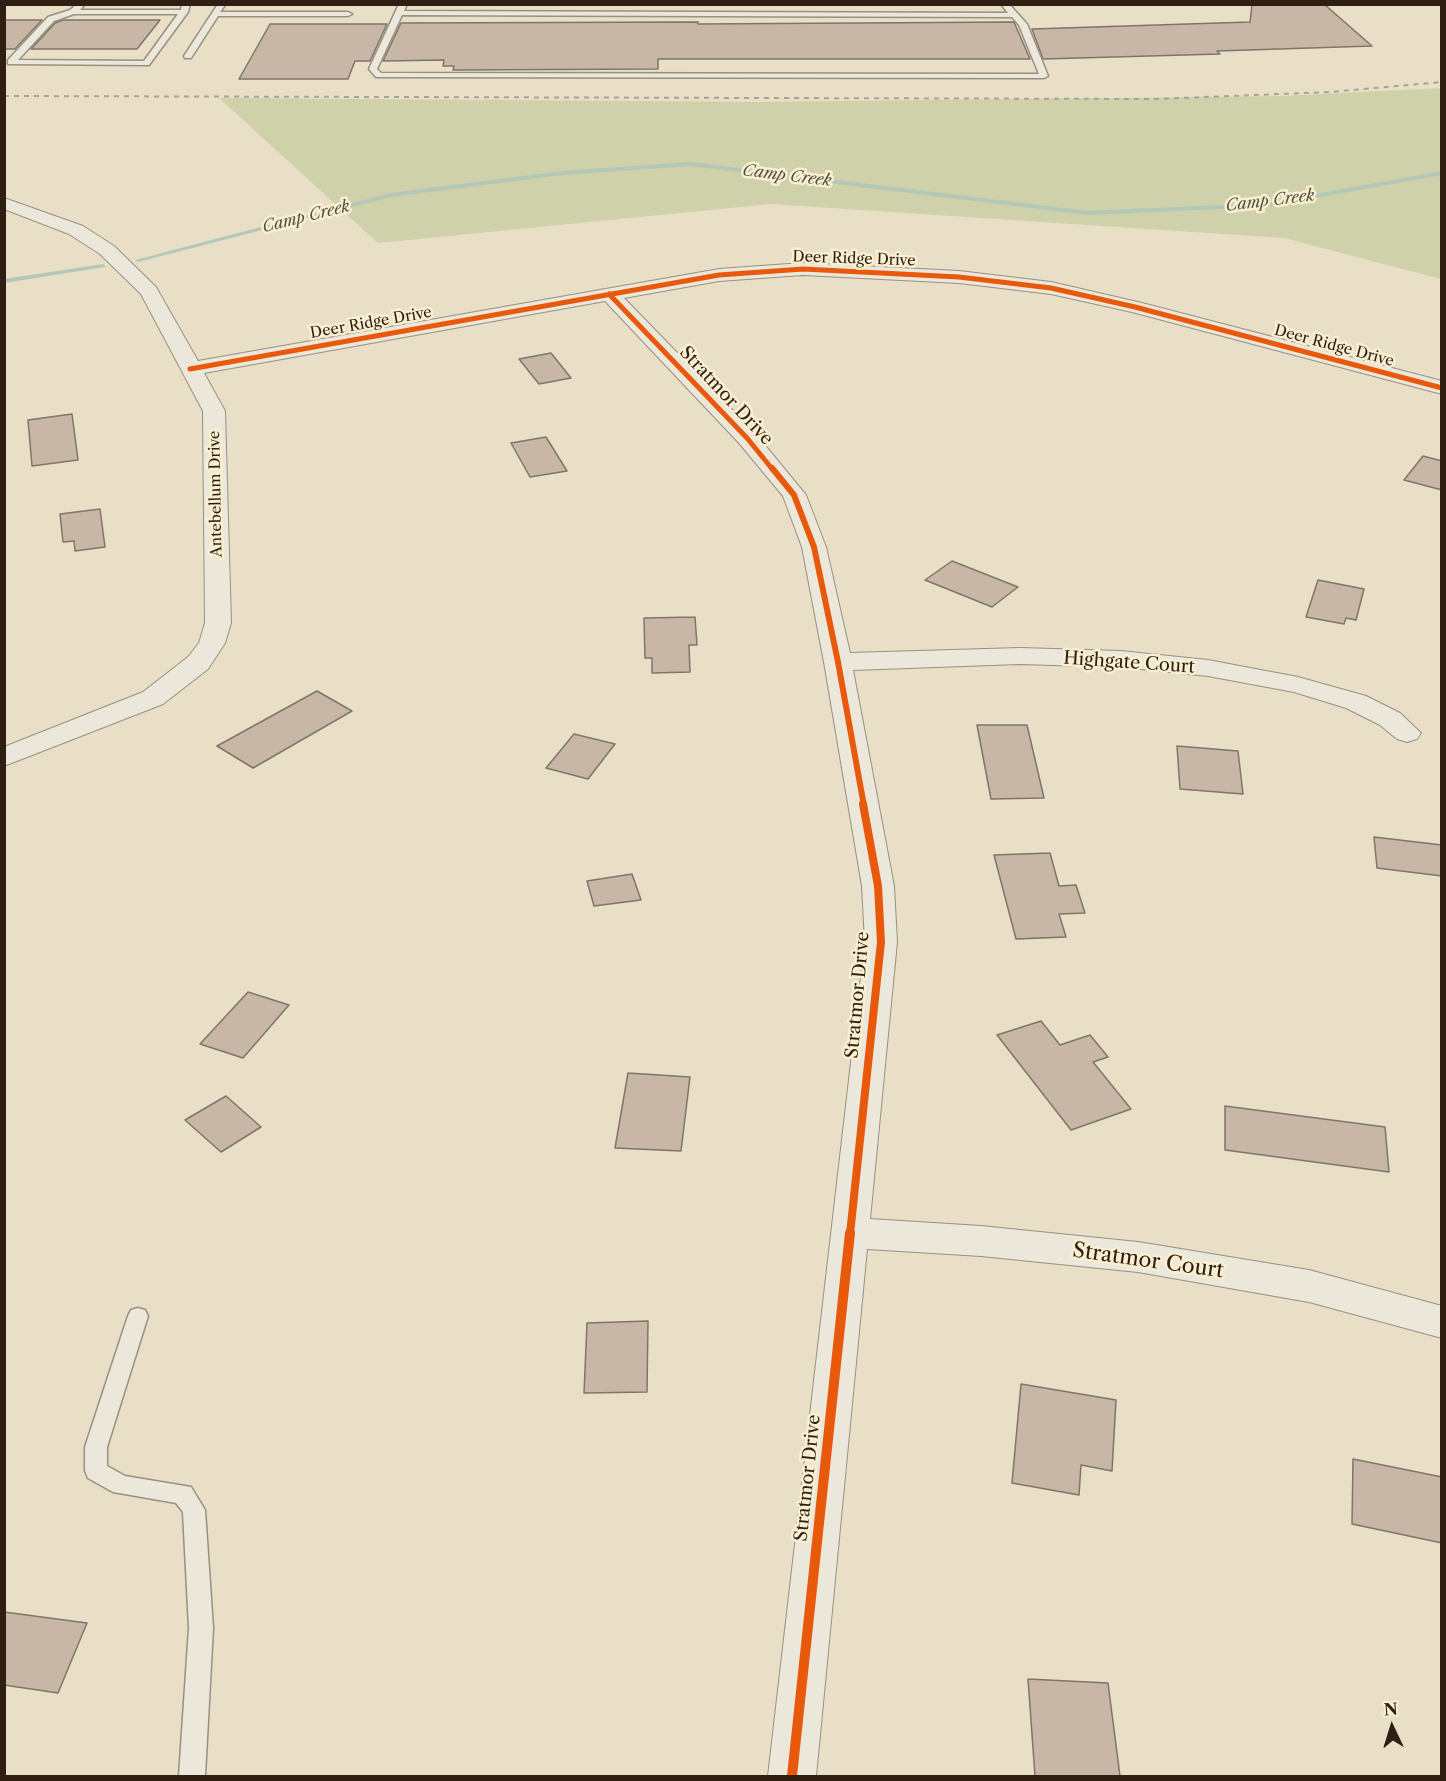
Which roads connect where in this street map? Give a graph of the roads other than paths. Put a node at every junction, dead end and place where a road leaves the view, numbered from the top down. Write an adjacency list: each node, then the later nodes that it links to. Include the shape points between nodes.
1 (82, 4): 7 (lane)
2 (222, 4): 8 (lane)
3 (709, 4): 10 (lane)
4 (1004, 4): 11 (lane)
5 (185, 8): 7 (lane); 7 (lane, via 146,63 12,62 51,19)
6 (401, 9): 10 (lane); 11 (lane, via 373,69 379,75 1044,76 1023,24)
7 (73, 12)
8 (216, 14): 9 (lane); 12 (lane)
9 (348, 14)
10 (708, 14): 11 (lane)
11 (1011, 15)
12 (188, 56)
13 (4, 203): 15 (street, Antebellum Drive, via 76,230 107,250 149,291)
14 (609, 294): 15 (street, Deer Ridge Drive); 16 (street, Deer Ridge Drive, via 718,275 803,269 959,277 1052,288); 17 (street, Stratmor Drive, via 747,438 794,495 814,547)
15 (190, 369): 19 (street, Antebellum Drive, via 214,411 218,623 212,643 198,663 153,698)
16 (1442, 388)
17 (838, 662): 18 (street, Highgate Court, via 1020,656 1208,668 1299,685 1356,702 1390,718); 20 (street, Stratmor Drive, via 878,886 881,942)
18 (1407, 733)
19 (4, 757)
20 (849, 1233): 22 (street, Stratmor Court, via 1138,1257 1309,1286); 24 (street, Stratmor Drive)
21 (138, 1316): 23 (lane, via 96,1447 96,1471 122,1485 183,1494 194,1510 201,1628)
22 (1442, 1322)
23 (192, 1776)
24 (792, 1776)

